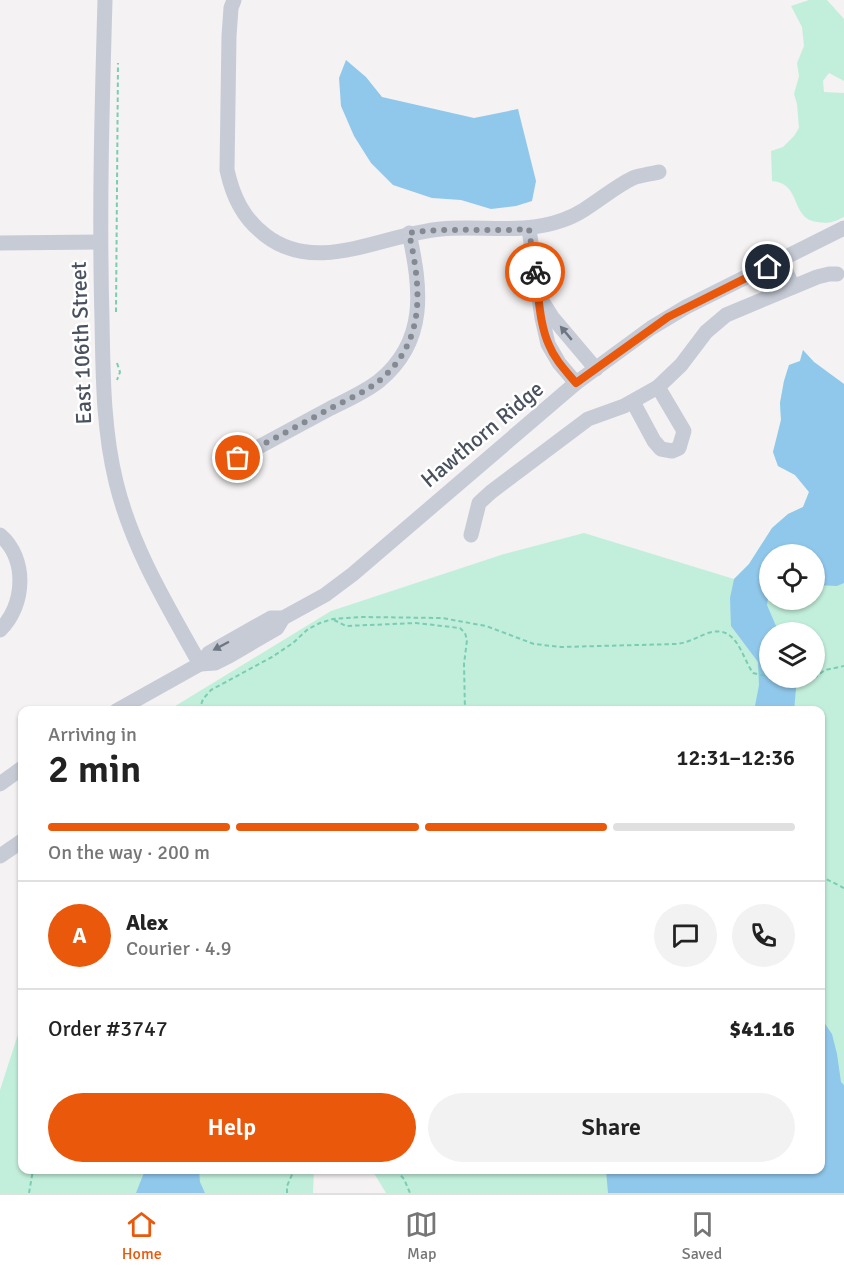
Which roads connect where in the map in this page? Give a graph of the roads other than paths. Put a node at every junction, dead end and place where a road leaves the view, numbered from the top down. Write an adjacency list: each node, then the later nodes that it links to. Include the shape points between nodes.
1 (105, 0): 7 (street, East 106th Street)
2 (234, 0): 6 (street, via 229,36 227,170 241,211 275,243 301,252 327,253)
3 (659, 172): 5 (street, via 636,177 577,215)
4 (844, 228): 9 (street, Hawthorn Ridge)
5 (529, 229): 6 (street, via 444,228); 13 (street)
6 (409, 233): 19 (street, via 418,306 408,346 396,365 370,387)
7 (99, 242): 8 (street); 23 (street, East 106th Street, via 105,413 116,482 131,532)
8 (0, 243)
9 (781, 260): 11 (street, Hawthorn Ridge); 12 (street)
10 (842, 270): 12 (street)
11 (754, 273): 14 (street); 15 (street, Hawthorn Ridge, via 677,312)
12 (793, 287): 14 (street)
13 (539, 296): 15 (street, one-way to 13); 16 (street, via 548,344)
14 (766, 299): 17 (street, via 716,322)
15 (596, 369): 16 (street, Hawthorn Ridge)
16 (576, 383): 23 (street, Hawthorn Ridge, via 325,595 283,618 271,618 209,653)
17 (658, 387): 18 (street); 18 (street, via 684,431 679,448 662,449)
18 (633, 402): 21 (street, via 588,419 515,473 479,503)
19 (238, 458)
20 (0, 535): 22 (street, via 16,559 20,582 17,605)
21 (471, 535)
22 (0, 630)
23 (200, 664): 24 (street, Hawthorn Ridge)
24 (126, 706)
25 (18, 770): 26 (street)
26 (1, 780)
27 (18, 844): 28 (street)
28 (0, 856)

